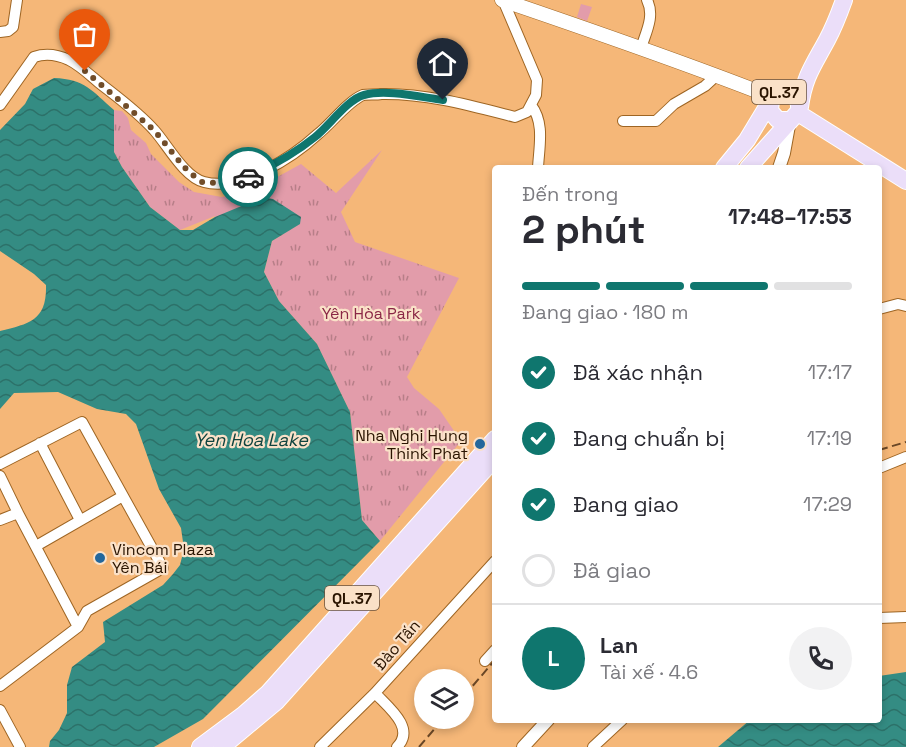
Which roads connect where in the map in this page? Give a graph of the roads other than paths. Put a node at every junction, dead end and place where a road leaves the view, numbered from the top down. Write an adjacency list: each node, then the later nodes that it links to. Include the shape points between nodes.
1 (17, 0): 5 (street, via 13,27)
2 (502, 0): 6 (main road); 11 (street, via 537,80)
3 (647, 0): 6 (street, via 651,15)
4 (844, 0): 7 (main road, QL.37)
5 (0, 32)
6 (641, 48): 8 (main road)
7 (808, 72): 9 (main road, QL.37); 12 (main road, QL.37)
8 (717, 75): 9 (main road); 13 (street, via 656,121)
9 (774, 97): 12 (main road, QL.37, via 787,91 794,94 798,100); 12 (main road, QL.37, via 770,111 774,117 783,121); 15 (main road, QL.37)
10 (0, 105): 11 (street, via 34,57 59,56 81,68 137,114 194,176 202,182 218,183 246,178 282,161 363,95 443,100 516,117)
11 (531, 105): 14 (street, via 540,123)
12 (796, 114): 16 (main road, QL.37); 17 (street); 18 (main road)
13 (623, 121)
14 (538, 165)
15 (726, 165)
16 (751, 165)
17 (780, 165)
18 (880, 165)
19 (882, 166): 20 (main road)
20 (906, 181)
21 (906, 306): 22 (street)
22 (882, 308)
23 (492, 442): 47 (main road, QL.37, via 268,693)
24 (40, 443): 27 (street); 30 (street, via 82,422); 33 (street)
25 (906, 457): 28 (street)
26 (492, 461): 48 (main road, QL.37, via 278,701)
27 (0, 464)
28 (882, 467)
29 (0, 476): 31 (street)
30 (123, 496): 33 (street); 38 (street, via 163,568 87,611)
31 (18, 513): 32 (street); 34 (street)
32 (0, 520)
33 (80, 520): 34 (street)
34 (36, 546): 38 (street)
35 (492, 564): 42 (street, Đào Tấn)
36 (906, 617): 37 (street)
37 (882, 618)
38 (78, 627): 41 (street)
39 (492, 653): 40 (street)
40 (485, 661)
41 (0, 686)
42 (375, 693): 49 (street, Đào Tấn); 50 (street, via 403,727)
43 (0, 710): 46 (street)
44 (545, 723): 51 (street)
45 (619, 723): 52 (street)
46 (20, 747)
47 (200, 747)
48 (222, 747)
49 (320, 747)
50 (397, 747)
51 (523, 747)
52 (593, 747)

